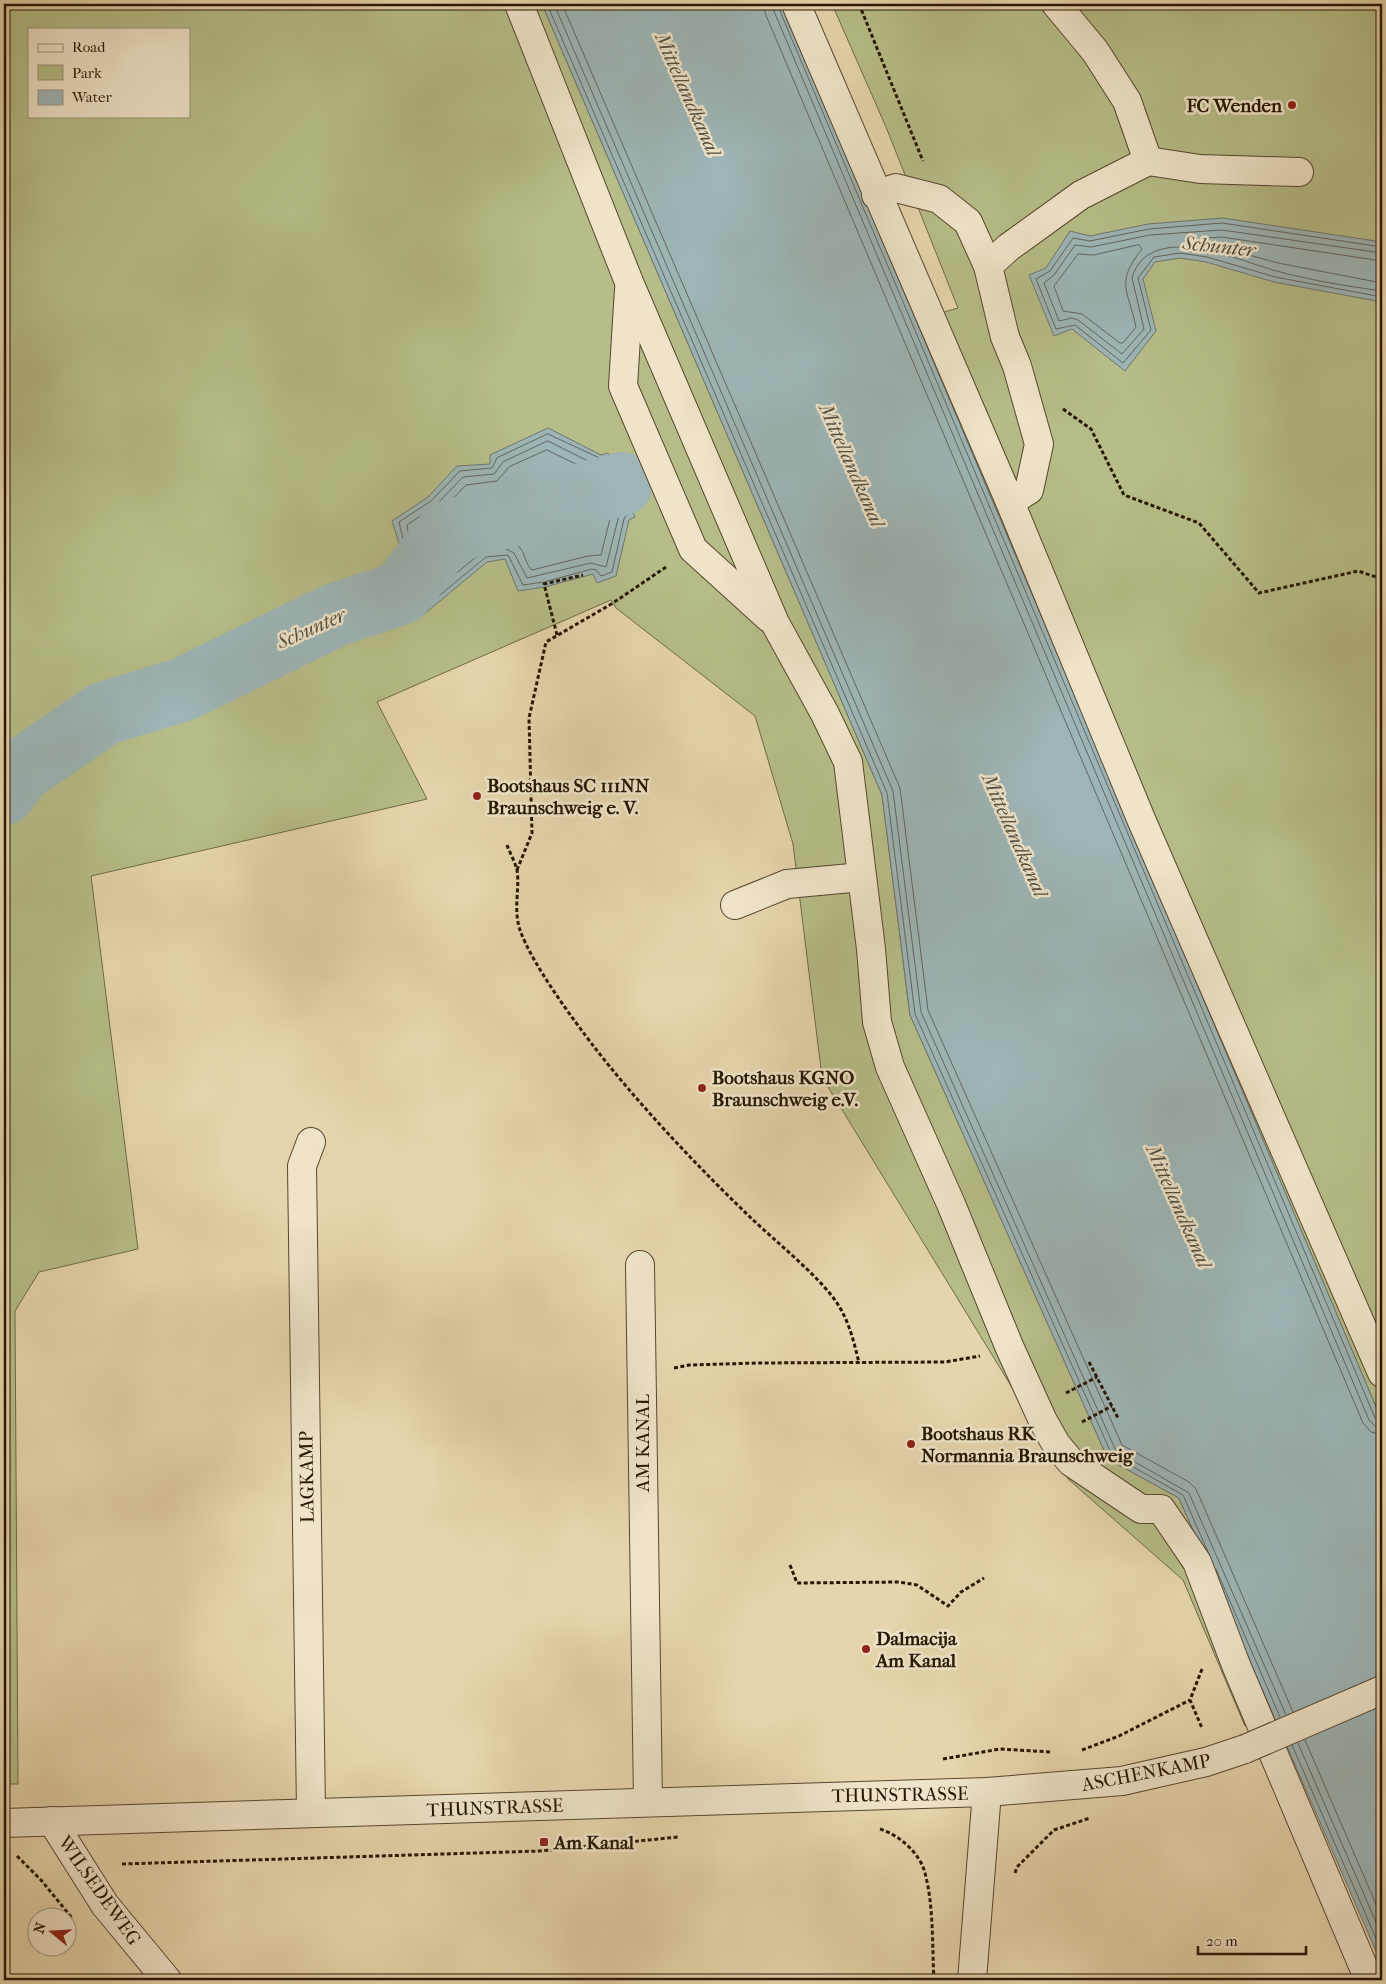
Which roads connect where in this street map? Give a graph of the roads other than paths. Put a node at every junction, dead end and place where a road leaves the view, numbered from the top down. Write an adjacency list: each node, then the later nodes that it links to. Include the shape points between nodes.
1 (520, 4): 8 (street)
2 (796, 4): 6 (street)
3 (1056, 4): 4 (street, via 1096,51 1127,101)
4 (1148, 161): 5 (street, via 1200,169); 7 (street, via 1081,195)
5 (1298, 172)
6 (876, 194): 7 (street, via 896,188 939,199 968,222); 9 (street)
7 (988, 266): 9 (street, via 1005,337 1017,366 1039,444 1030,490)
8 (629, 282): 10 (street); 10 (street, via 623,386 693,549)
9 (1010, 502): 15 (street, via 1141,819)
10 (775, 623): 11 (street, via 848,762)
11 (862, 877): 12 (street, via 787,884); 24 (street, via 877,1022 890,1068 1043,1421 1071,1462 1141,1509 1161,1509 1197,1562 1236,1665)
12 (735, 905)
13 (311, 1142): 19 (street, LAGKAMP, via 302,1166)
14 (640, 1265): 18 (street, AM KANAL)
15 (1382, 1374)
16 (1382, 1690): 17 (street, ASCHENKAMP, bridge, via 1245,1749 1190,1766 1122,1781)
17 (987, 1792): 18 (street, THUNSTRASSE); 23 (street)
18 (648, 1802): 19 (street, THUNSTRASSE)
19 (311, 1812): 20 (street, THUNSTRASSE)
20 (52, 1821): 21 (street, THUNSTRASSE); 22 (street, WILSEDEWEG, via 105,1905)
21 (4, 1823)
22 (168, 1980)
23 (972, 1980)
24 (1369, 1980)

